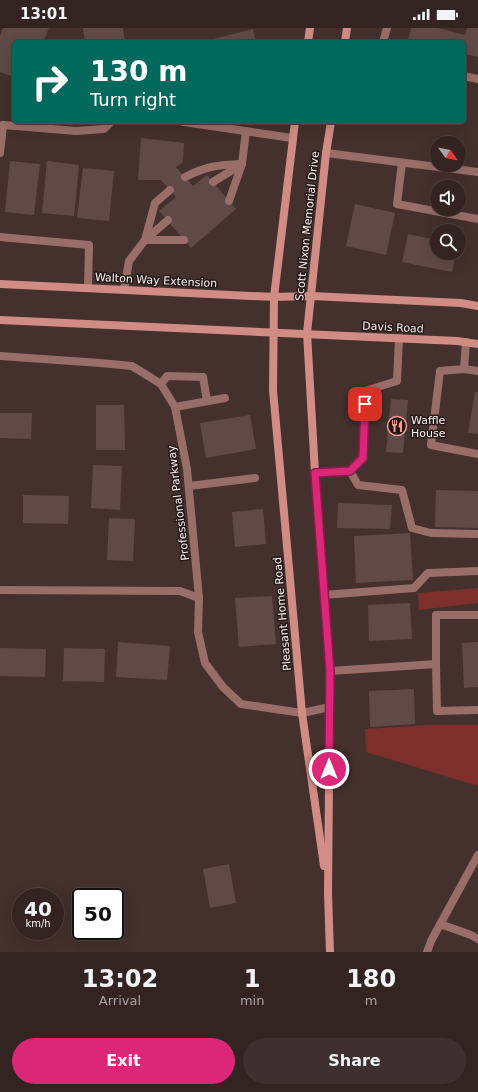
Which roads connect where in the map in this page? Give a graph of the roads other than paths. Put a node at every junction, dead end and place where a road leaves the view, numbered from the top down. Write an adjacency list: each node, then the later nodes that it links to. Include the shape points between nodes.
1 (310, 28): 4 (main road)
2 (347, 28): 5 (main road)
3 (387, 28): 6 (street)
4 (308, 40)
5 (345, 40)
6 (384, 40)
7 (466, 76): 8 (street)
8 (478, 79)
9 (109, 124): 15 (street, via 104,129 76,131 3,125)
10 (198, 124): 13 (street)
11 (295, 124): 14 (main road)
12 (331, 124): 16 (main road, Scott Nixon Memorial Drive)
13 (246, 131): 14 (street); 18 (street)
14 (292, 138): 32 (main road)
15 (0, 153)
16 (326, 153): 17 (street); 33 (main road, Scott Nixon Memorial Drive)
17 (402, 162): 19 (street); 24 (street, via 397,204)
18 (242, 164): 20 (street, via 214,165); 21 (street); 23 (street)
19 (478, 172)
20 (185, 177)
21 (212, 182)
22 (170, 190): 27 (street, via 155,203)
23 (229, 202)
24 (478, 219)
25 (168, 220): 27 (street)
26 (0, 237): 30 (street, via 89,245)
27 (144, 240): 28 (street); 31 (street, via 129,261)
28 (184, 240)
29 (0, 284): 30 (main road, Walton Way Extension)
30 (88, 288): 31 (main road, Walton Way Extension)
31 (124, 290): 32 (main road, Walton Way Extension)
32 (274, 296): 33 (main road, Walton Way Extension); 36 (main road)
33 (311, 296): 34 (main road); 37 (main road, Scott Nixon Memorial Drive)
34 (478, 306)
35 (0, 320): 36 (main road)
36 (273, 332): 37 (main road); 63 (main road, Pleasant Home Road, via 273,390)
37 (307, 333): 38 (main road, Davis Road); 50 (main road, Pleasant Home Road)
38 (399, 338): 39 (main road, Davis Road); 49 (street, via 397,381 365,390 363,458)
39 (466, 342): 40 (main road, Davis Road); 42 (street)
40 (478, 344)
41 (0, 356): 44 (street, Professional Parkway, via 132,366)
42 (464, 370): 43 (street); 48 (street, via 440,371 431,445)
43 (478, 371)
44 (161, 384): 46 (street, via 167,376 203,377); 47 (street, Professional Parkway)
45 (225, 398): 46 (street)
46 (207, 400): 47 (street)
47 (175, 406): 52 (street, Professional Parkway)
48 (478, 454)
49 (350, 471): 50 (street); 53 (street, via 358,485 402,490 412,528 431,533)
50 (315, 473): 56 (main road, Pleasant Home Road)
51 (255, 478): 52 (street)
52 (189, 486): 57 (street, Professional Parkway)
53 (478, 534)
54 (478, 571): 56 (street, via 428,573 414,588)
55 (0, 590): 57 (street, via 180,591)
56 (324, 595): 60 (main road, Pleasant Home Road)
57 (199, 598): 63 (street, Professional Parkway, via 198,632 205,662 223,687 241,704)
58 (478, 615): 59 (street, via 436,615)
59 (436, 664): 60 (street); 62 (street, via 437,710)
60 (330, 671): 61 (main road, Pleasant Home Road)
61 (330, 707): 63 (street, Professional Parkway); 65 (main road, Pleasant Home Road)
62 (478, 710)
63 (302, 713): 65 (main road, Pleasant Home Road)
64 (478, 855): 66 (street)
65 (328, 893): 68 (main road, Pleasant Home Road)
66 (440, 924): 67 (street); 69 (street, via 430,941)
67 (478, 939)
68 (330, 952)
69 (428, 952)

